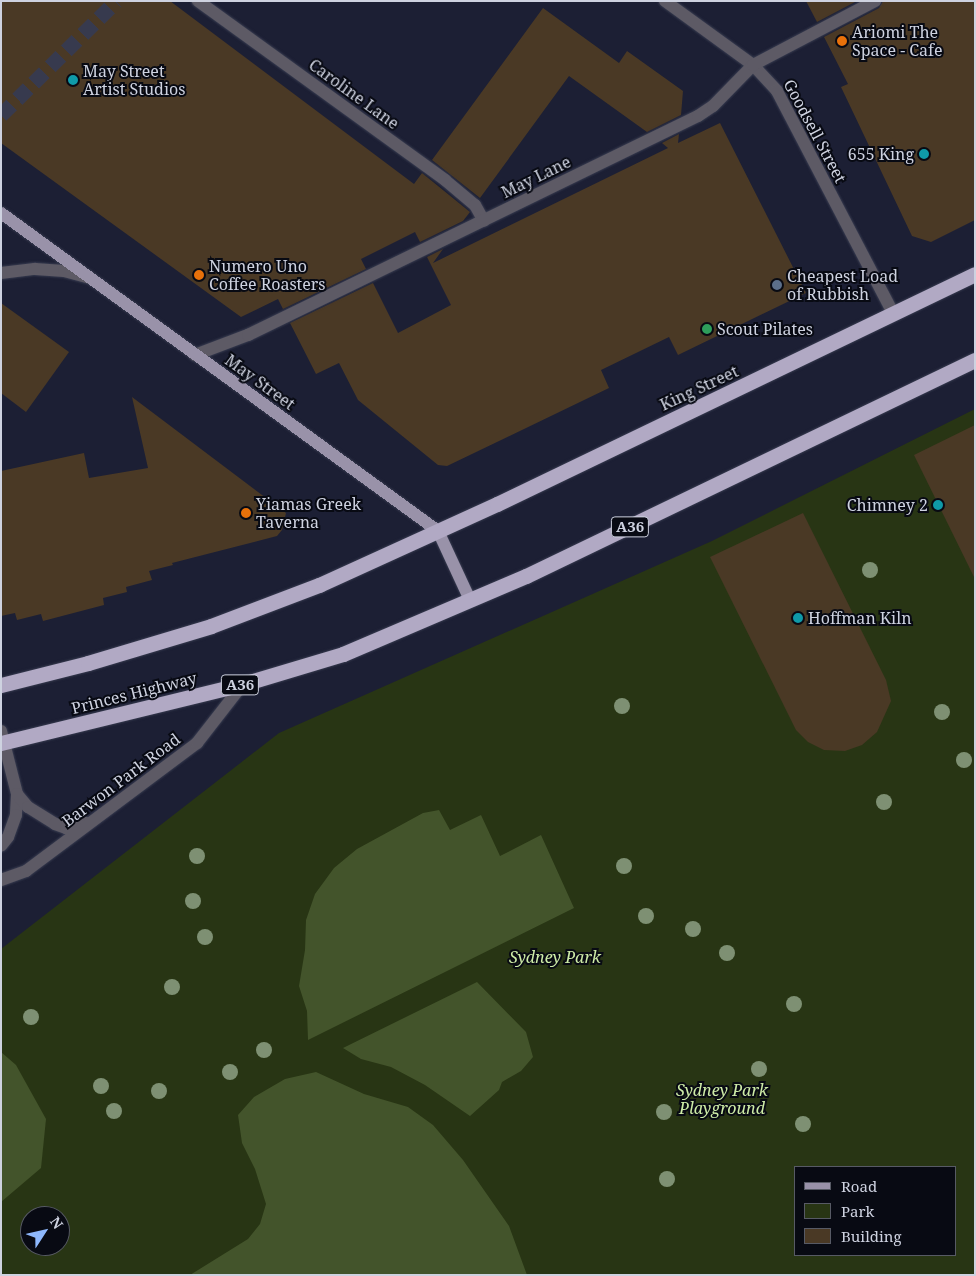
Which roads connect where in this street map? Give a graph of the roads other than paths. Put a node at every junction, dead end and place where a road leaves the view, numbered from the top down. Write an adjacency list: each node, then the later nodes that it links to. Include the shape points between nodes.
1 (198, 1): 6 (street, Caroline Lane, via 445,180 475,206)
2 (665, 1): 4 (street, Goodsell Street)
3 (875, 1): 4 (street, May Lane)
4 (753, 65): 6 (street, May Lane, via 713,106 698,116); 10 (street, Goodsell Street, via 777,91)
5 (1, 213): 9 (main road, May Street)
6 (484, 221): 11 (street, May Lane, via 248,335)
7 (1, 273): 9 (street, via 35,269 64,271)
8 (975, 274): 10 (highway, King Street)
9 (90, 278): 11 (main road, May Street)
10 (893, 313): 13 (highway, King Street)
11 (195, 355): 13 (main road, May Street)
12 (975, 360): 14 (highway, A36, via 788,452)
13 (438, 531): 14 (main road, May Street); 16 (highway, via 319,584 210,626)
14 (470, 600): 15 (highway, Princes Highway / A36, via 343,654)
15 (243, 684): 17 (highway, Princes Highway / A36); 19 (street, Barwon Park Road, via 197,743)
16 (1, 685)
17 (2, 739): 18 (street)
18 (17, 794): 19 (street, via 28,807 55,824 66,828); 20 (street, via 16,815 8,838)
19 (91, 822): 21 (street, Barwon Park Road, via 26,871)
20 (1, 846)
21 (1, 880)

